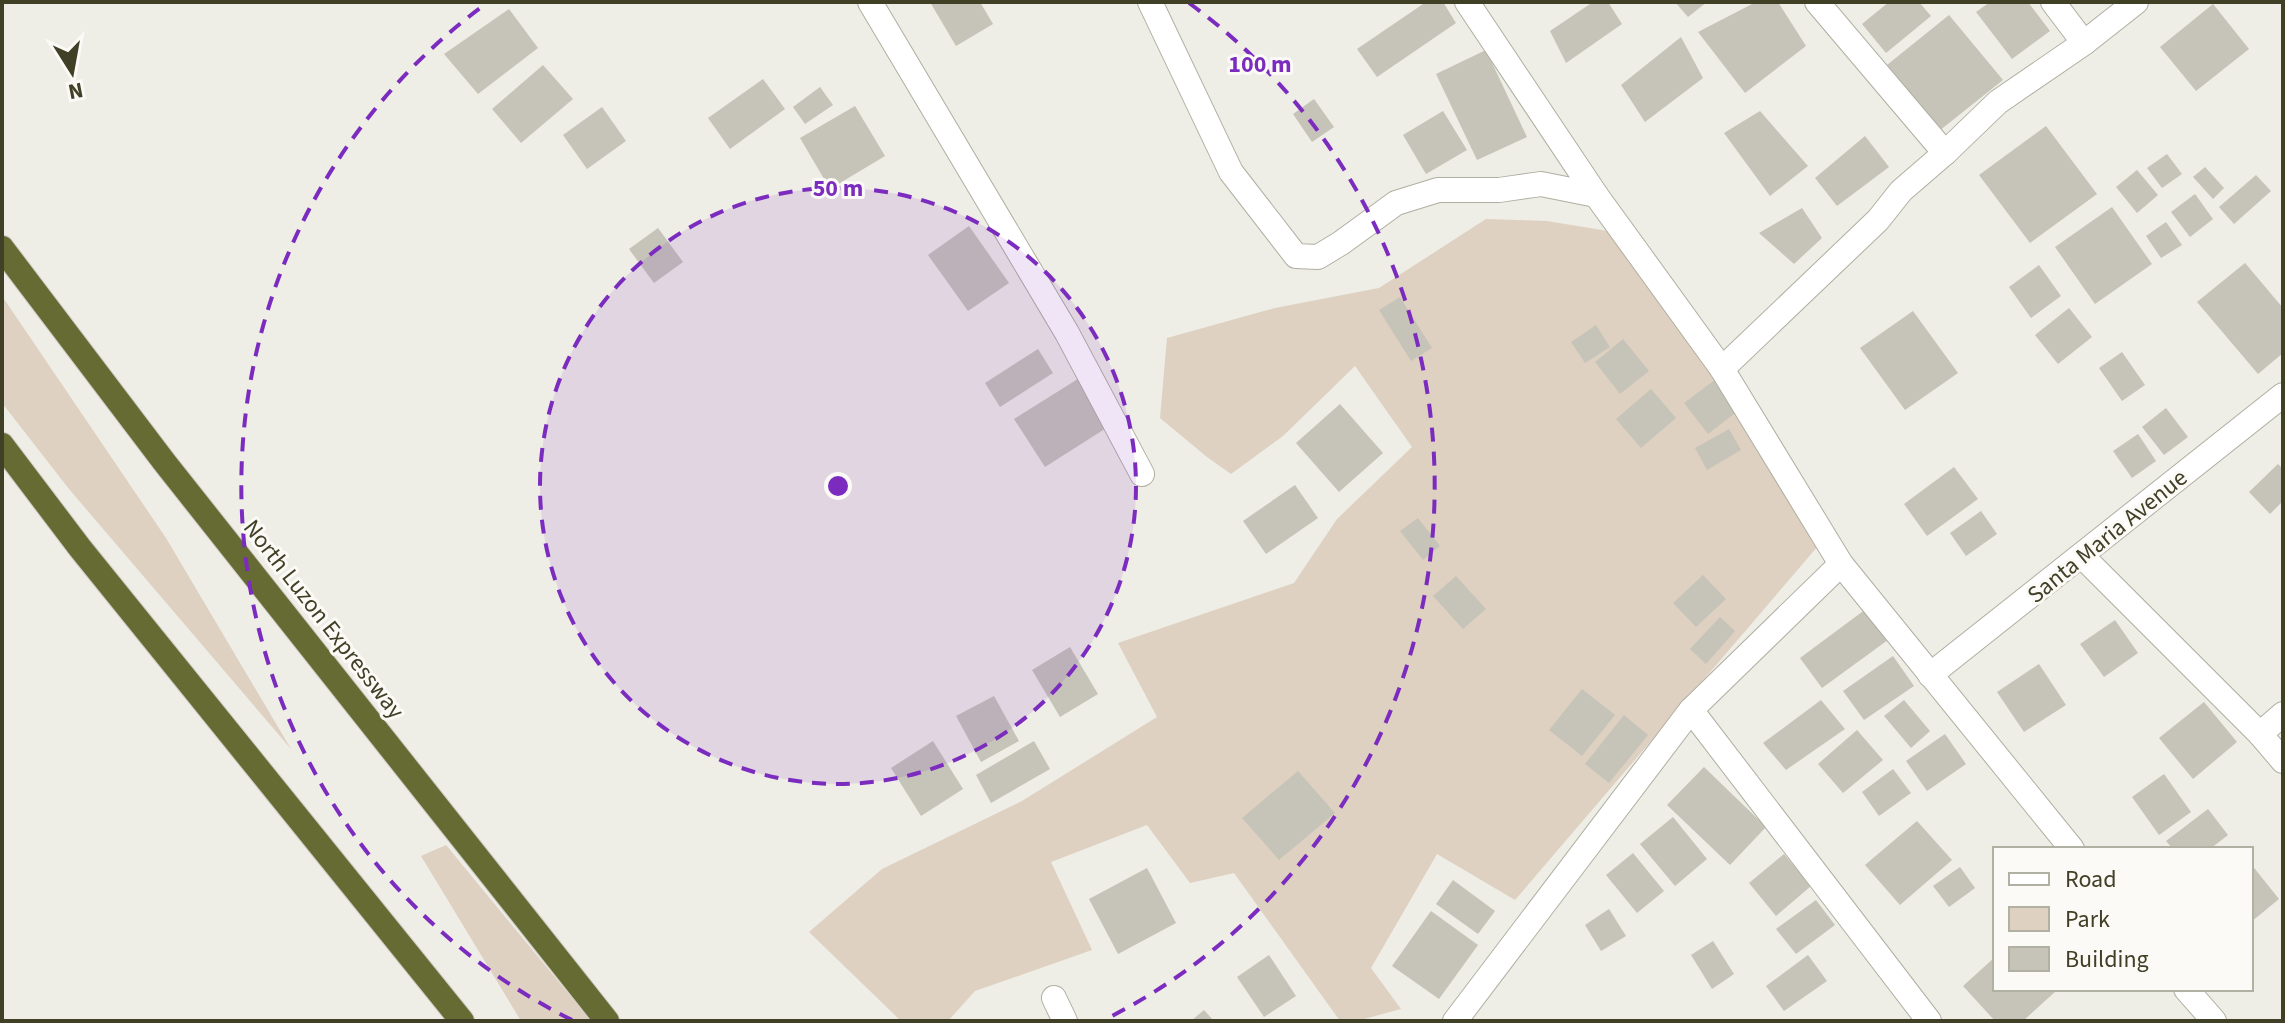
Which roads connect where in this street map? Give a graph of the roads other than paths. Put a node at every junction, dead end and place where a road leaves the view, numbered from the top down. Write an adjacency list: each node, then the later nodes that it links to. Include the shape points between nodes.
1 (870, 2): 14 (street, via 1067,333)
2 (1150, 2): 9 (street, via 1231,172 1296,256 1318,257 1396,203 1438,190 1541,184)
3 (1467, 2): 9 (street)
4 (1817, 2): 8 (street)
5 (2053, 2): 7 (street)
6 (2136, 2): 7 (street)
7 (2084, 43): 8 (street, via 1998,102)
8 (1945, 153): 11 (street)
9 (1596, 195): 11 (street)
10 (2, 248): 26 (highway, North Luzon Expressway, via 165,463)
11 (1722, 369): 16 (street)
12 (2283, 395): 15 (street, Santa Maria Avenue)
13 (2, 445): 25 (highway)
14 (1142, 474)
15 (2082, 556): 17 (street, Santa Maria Avenue); 20 (street)
16 (1841, 564): 17 (street); 18 (street)
17 (1930, 675): 22 (street)
18 (1691, 710): 28 (street); 29 (street)
19 (2283, 714): 20 (street)
20 (2260, 734): 21 (street)
21 (2283, 761)
22 (2070, 847)
23 (2188, 991): 30 (street)
24 (1054, 998): 27 (street)
25 (462, 1021)
26 (607, 1021)
27 (1065, 1021)
28 (1455, 1021)
29 (1929, 1021)
30 (2214, 1021)

